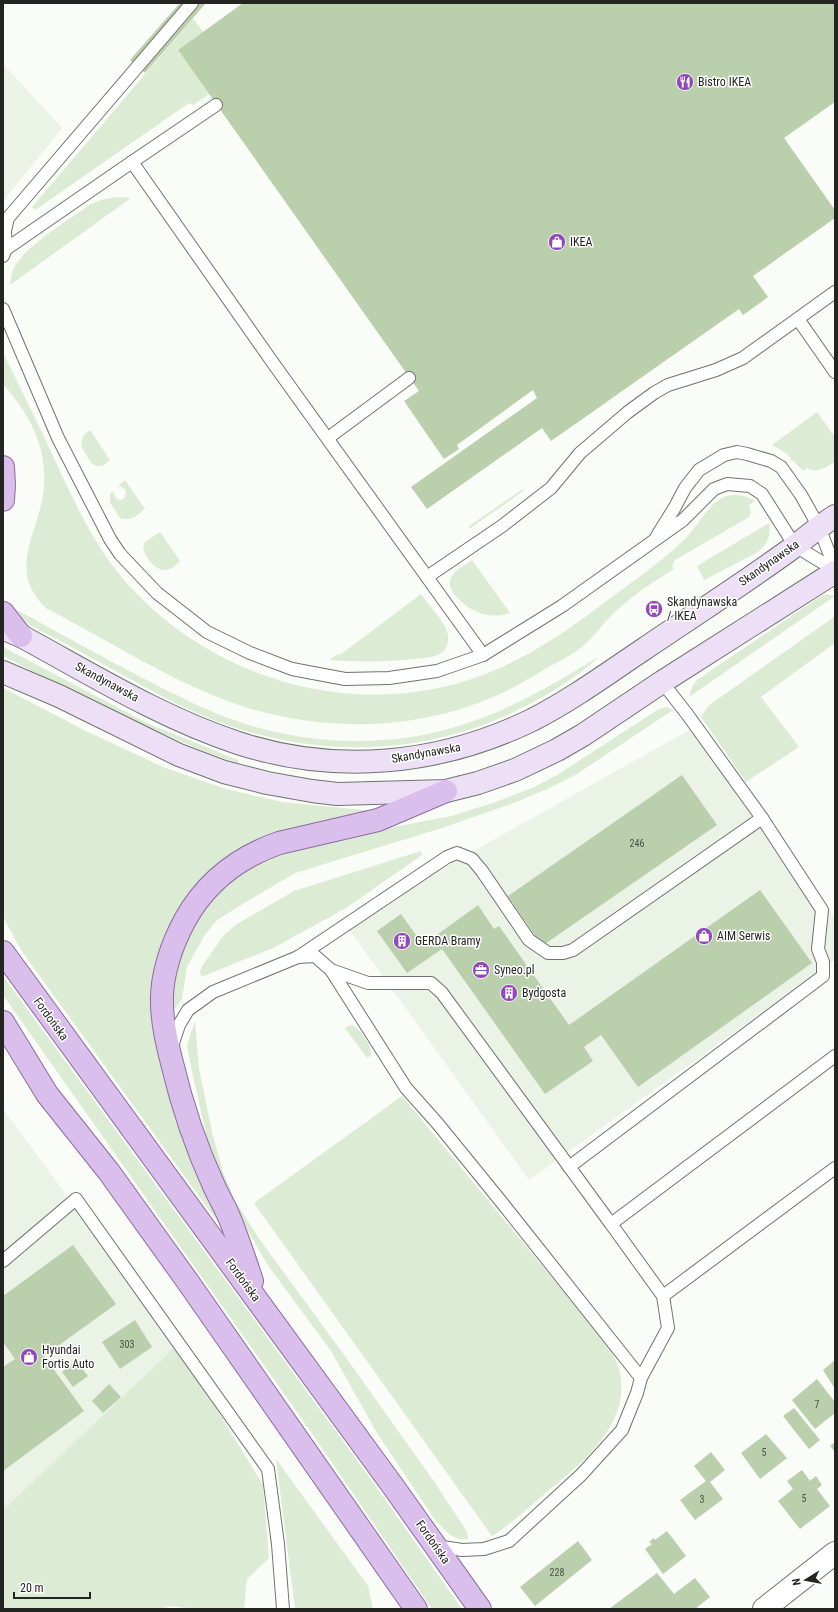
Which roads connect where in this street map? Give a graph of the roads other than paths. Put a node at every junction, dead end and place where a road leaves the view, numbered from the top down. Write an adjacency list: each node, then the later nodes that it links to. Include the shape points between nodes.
1 (192, 3): 4 (lane, via 8,218)
2 (216, 105): 3 (lane)
3 (132, 162): 4 (lane); 10 (lane)
4 (5, 252)
5 (835, 292): 7 (lane)
6 (3, 309): 20 (lane, via 58,438 110,539 120,554 157,592 207,632 250,653 292,669 345,679 388,678 437,671)
7 (798, 319): 8 (lane); 17 (lane, via 743,358 716,370 668,385 654,393 580,453 551,488 502,526)
8 (835, 372)
9 (409, 378): 10 (lane)
10 (328, 438): 17 (lane)
11 (3, 467): 12 (main road)
12 (3, 500)
13 (827, 521): 14 (lane, via 801,495 780,467 761,457 737,452 724,455 699,470 685,488); 15 (street, Skandynawska); 16 (lane)
14 (654, 541): 15 (lane, via 683,520 714,488 727,484 741,484 750,486 762,494); 20 (lane, via 562,606)
15 (795, 546): 16 (lane); 19 (street, Skandynawska, via 574,696 534,719 471,745 411,759 332,762 285,755 237,743 154,707)
16 (835, 570): 22 (street)
17 (427, 577): 20 (lane)
18 (3, 613): 19 (main road)
19 (12, 632)
20 (483, 655)
21 (3, 672): 23 (street, via 59,696 179,755 224,772 267,783 337,794)
22 (662, 682): 23 (street, via 583,735 536,760 497,777); 24 (lane)
23 (446, 792): 30 (main road, via 378,820 304,836 265,848 227,870 213,883 188,914 168,960 162,1002)
24 (762, 818): 26 (lane, via 572,950 563,953 548,953 529,940 482,871 472,859 457,853); 33 (lane, via 822,910 818,949 823,962 823,976)
25 (3, 952): 38 (main road, Fordońska)
26 (298, 957): 27 (lane, via 315,956); 30 (lane, via 225,986 193,1006 179,1025)
27 (331, 970): 33 (lane, via 368,982 431,983 442,993); 39 (lane, via 406,1088 503,1204)
28 (3, 1022): 32 (main road)
29 (3, 1051): 32 (main road)
30 (169, 1053): 38 (main road, via 190,1126 213,1185 229,1217)
31 (835, 1056): 35 (lane)
32 (47, 1094): 43 (main road, via 109,1172 188,1282)
33 (569, 1167): 35 (lane)
34 (835, 1168): 37 (lane)
35 (611, 1224): 37 (lane)
36 (3, 1261): 42 (lane, via 76,1199 268,1469)
37 (663, 1296): 39 (lane, via 668,1328)
38 (261, 1305): 40 (main road, Fordońska)
39 (641, 1378): 40 (lane, via 622,1430 581,1475 509,1541 484,1549 462,1550)
40 (436, 1546): 44 (main road, Fordońska)
41 (835, 1553): 45 (street)
42 (283, 1609)
43 (416, 1609)
44 (480, 1609)
45 (764, 1609)

